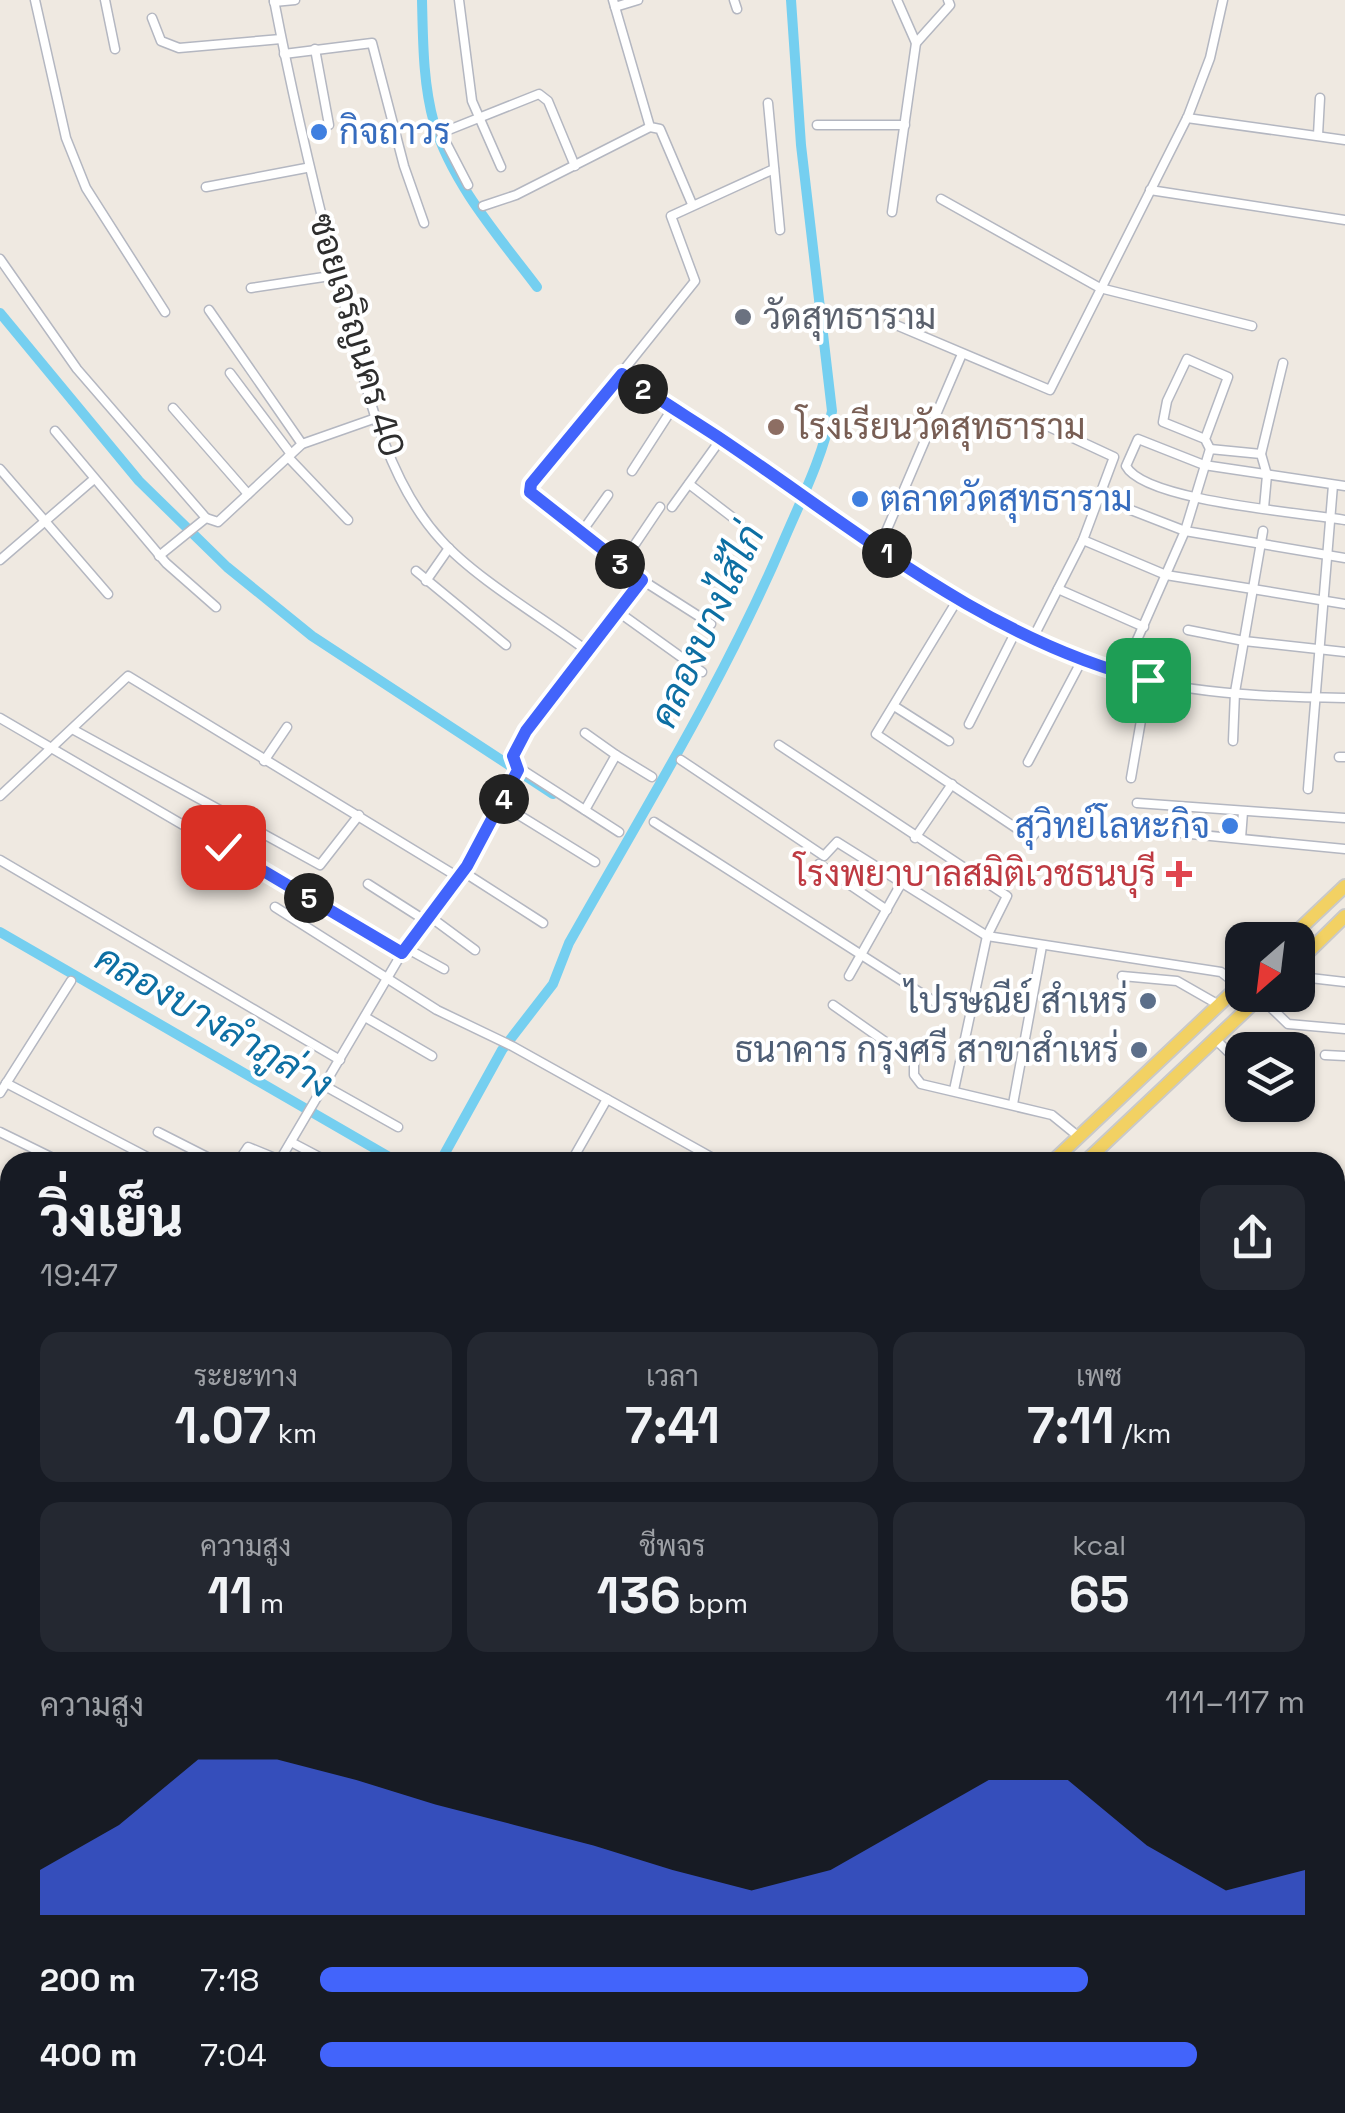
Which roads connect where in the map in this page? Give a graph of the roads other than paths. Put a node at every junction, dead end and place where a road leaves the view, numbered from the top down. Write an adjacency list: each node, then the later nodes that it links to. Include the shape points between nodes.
1 (34, 0): 46 (street, via 66,138 86,188)
2 (105, 0): 14 (street)
3 (295, 0): 8 (street)
4 (460, 0): 19 (street)
5 (638, 0): 10 (street)
6 (897, 0): 13 (street)
7 (1222, 0): 20 (street)
8 (274, 1): 12 (street, ซอยเจริญนคร 40)
9 (951, 2): 13 (street)
10 (614, 4): 24 (street)
11 (152, 18): 12 (street, via 161,42 179,48)
12 (281, 39): 16 (street, ซอยเจริญนคร 40)
13 (916, 43): 23 (street)
14 (115, 48)
15 (315, 49): 16 (street); 21 (street); 39 (street, via 372,43)
16 (284, 54): 29 (street, ซอยเจริญนคร 40)
17 (1320, 98): 25 (street)
18 (768, 103): 30 (street)
19 (476, 117): 27 (street, via 544,96); 28 (street); 31 (street, via 441,136)
20 (1187, 118): 25 (street); 33 (street)
21 (329, 125)
22 (817, 125): 23 (street)
23 (905, 125): 37 (street)
24 (650, 126): 27 (street); 35 (street, via 660,129)
25 (1318, 136): 26 (street)
26 (1345, 140)
27 (574, 166): 36 (street)
28 (501, 167)
29 (306, 168): 32 (street); 42 (street, ซอยเจริญนคร 40)
30 (774, 169): 35 (street); 40 (street)
31 (468, 184)
32 (206, 187)
33 (1150, 190): 38 (street); 44 (street)
34 (941, 198): 44 (street)
35 (692, 204): 52 (street, via 670,219 696,281)
36 (482, 206)
37 (892, 212)
38 (1345, 220)
39 (424, 222)
40 (780, 230)
41 (0, 260): 81 (street, via 77,369)
42 (337, 275): 43 (street); 55 (street, ซอยเจริญนคร 40)
43 (251, 288)
44 (1100, 288): 48 (street); 49 (street, via 1050,390)
45 (209, 310): 60 (street)
46 (164, 312)
47 (889, 322): 49 (street)
48 (1252, 326)
49 (962, 354): 92 (street)
50 (1283, 363): 62 (street)
51 (230, 372): 63 (street)
52 (622, 374): 54 (street); 88 (street, via 530,487)
53 (173, 408): 73 (street)
54 (672, 409): 59 (street); 66 (street)
55 (376, 418): 60 (street); 91 (street, ซอยเจริญนคร 40, via 415,507)
56 (1044, 424): 75 (street, via 1114,457)
57 (55, 431): 68 (street)
58 (1205, 439): 58 (street, via 1228,377 1187,360 1163,422); 61 (street)
59 (721, 440): 70 (street); 92 (street)
60 (302, 444): 63 (street)
61 (1210, 449): 62 (street); 64 (street)
62 (1261, 454): 67 (street)
63 (290, 456): 73 (street); 83 (street)
64 (1204, 465): 67 (street); 76 (street); 76 (street, via 1138,439 1126,466 1135,477)
65 (0, 469): 69 (street)
66 (632, 471)
67 (1267, 475): 71 (street); 79 (street)
68 (94, 479): 85 (street); 94 (street)
69 (4, 482): 85 (street)
70 (689, 484): 78 (street); 80 (street)
71 (1333, 484): 72 (street); 82 (street)
72 (1345, 486)
73 (248, 494): 81 (street, via 218,522)
74 (608, 495): 88 (street)
75 (1100, 498): 86 (street); 89 (street)
76 (1196, 499): 79 (street); 86 (street)
77 (660, 507): 97 (street)
78 (672, 507)
79 (1264, 508): 82 (street)
80 (732, 516)
81 (206, 518): 94 (street)
82 (1331, 518): 84 (street); 93 (street)
83 (348, 520)
84 (1345, 520)
85 (45, 521): 96 (street); 104 (street)
86 (1185, 531): 90 (street); 99 (street)
87 (1263, 531): 90 (street)
88 (580, 534): 97 (street)
89 (1082, 540): 99 (street); 102 (street)
90 (1260, 546): 93 (street); 103 (street)
91 (449, 548): 101 (street); 117 (street, ซอยเจริญนคร 40)
92 (879, 548): 105 (street)
93 (1328, 555): 95 (street); 106 (street)
94 (159, 556): 108 (street)
95 (1345, 558)
96 (0, 560)
97 (621, 565): 100 (street)
98 (416, 571): 101 (street)
99 (1166, 576): 103 (street); 111 (street)
100 (642, 580): 109 (street); 110 (street)
101 (426, 581): 116 (street)
102 (1058, 588): 111 (street); 114 (street)
103 (1254, 592): 106 (street); 115 (street)
104 (108, 594)
105 (958, 599): 113 (street); 127 (street)
106 (1322, 601): 107 (street); 118 (street)
107 (1345, 604)
108 (216, 608)
109 (617, 611): 117 (street); 121 (street)
110 (711, 624)
111 (1144, 626): 122 (street)
112 (1188, 630): 115 (street)
113 (1016, 631): 114 (street); 129 (street)
114 (1033, 638): 120 (street)
115 (1244, 642): 118 (street); 124 (street)
116 (506, 645)
117 (586, 650): 141 (street, via 526,731 513,756)
118 (1320, 650): 119 (street); 125 (street)
119 (1345, 652)
120 (1082, 660): 122 (street); 140 (street)
121 (702, 672)
122 (1122, 674): 123 (street)
123 (1148, 680): 124 (street); 143 (street)
124 (1235, 692): 125 (street); 134 (street)
125 (1317, 698): 126 (street); 145 (street)
126 (1345, 698)
127 (894, 706): 133 (street); 144 (street, via 876,734)
128 (0, 718): 136 (street)
129 (969, 724)
130 (287, 727): 139 (street)
131 (74, 730): 136 (street); 139 (street, via 128,676); 151 (street, via 320,866)
132 (585, 733): 137 (street)
133 (950, 741)
134 (1233, 741)
135 (779, 746): 155 (street)
136 (51, 751): 146 (street); 174 (street)
137 (616, 755): 142 (street); 149 (street)
138 (681, 760): 162 (street, via 824,856 837,842)
139 (264, 761): 151 (street)
140 (1028, 762)
141 (517, 772): 147 (street); 149 (street)
142 (652, 778)
143 (1131, 778)
144 (952, 784): 155 (street); 156 (street, via 1031,838 1047,820)
145 (1308, 788)
146 (0, 796)
147 (501, 804): 159 (street); 161 (street)
148 (1138, 804): 150 (street)
149 (585, 810): 154 (street)
150 (1242, 812): 152 (street); 156 (street)
151 (359, 815): 161 (street)
152 (1345, 818)
153 (654, 822): 176 (street)
154 (619, 832)
155 (915, 838): 171 (street, via 1007,896)
156 (1240, 838): 157 (street)
157 (1345, 849)
158 (0, 860): 199 (street)
159 (595, 862)
160 (819, 864): 166 (street)
161 (460, 874): 168 (street); 170 (street)
162 (902, 882): 166 (street); 171 (street)
163 (368, 884): 168 (street)
164 (1345, 886): 169 (main road)
165 (275, 907): 181 (street)
166 (887, 910): 176 (street)
167 (1345, 916): 173 (main road)
168 (428, 918): 174 (street); 175 (street)
169 (1307, 922)
170 (543, 923)
171 (988, 936): 172 (street); 202 (street)
172 (1042, 946): 178 (street); 204 (street)
173 (1315, 947)
174 (404, 950): 177 (street); 181 (street)
175 (476, 950)
176 (863, 956): 179 (street); 187 (street)
177 (444, 969)
178 (1225, 975)
179 (849, 976)
180 (1122, 976): 186 (street, via 1178,980)
181 (388, 978): 192 (street); 203 (street)
182 (1315, 979): 184 (street)
183 (71, 981): 201 (street)
184 (1345, 982)
185 (1225, 1000): 186 (main road)
186 (1222, 1003): 191 (main road); 208 (main road)
187 (938, 1004)
188 (833, 1005): 202 (street, via 914,1062 917,1082)
189 (1244, 1012): 191 (main road)
190 (1276, 1012): 193 (street, via 1288,1024)
191 (1240, 1016): 194 (main road)
192 (365, 1017): 197 (street); 199 (street)
193 (1345, 1030)
194 (1216, 1039): 195 (street); 218 (main road)
195 (1225, 1048)
196 (1325, 1055): 198 (street)
197 (432, 1056)
198 (1345, 1056)
199 (340, 1060): 200 (street)
200 (325, 1086): 205 (street); 209 (street)
201 (2, 1089): 211 (street)
202 (954, 1090): 204 (street)
203 (607, 1099): 215 (street); 216 (street)
204 (1013, 1104): 208 (street, via 1052,1115)
205 (398, 1127)
206 (0, 1132): 210 (street)
207 (158, 1132): 212 (street)
208 (1079, 1137): 217 (main road)
209 (291, 1142): 213 (street); 214 (street)
210 (41, 1152)
211 (136, 1152)
212 (197, 1152)
213 (284, 1152)
214 (310, 1152)
215 (577, 1152)
216 (702, 1152)
217 (1063, 1152)
218 (1096, 1152)

